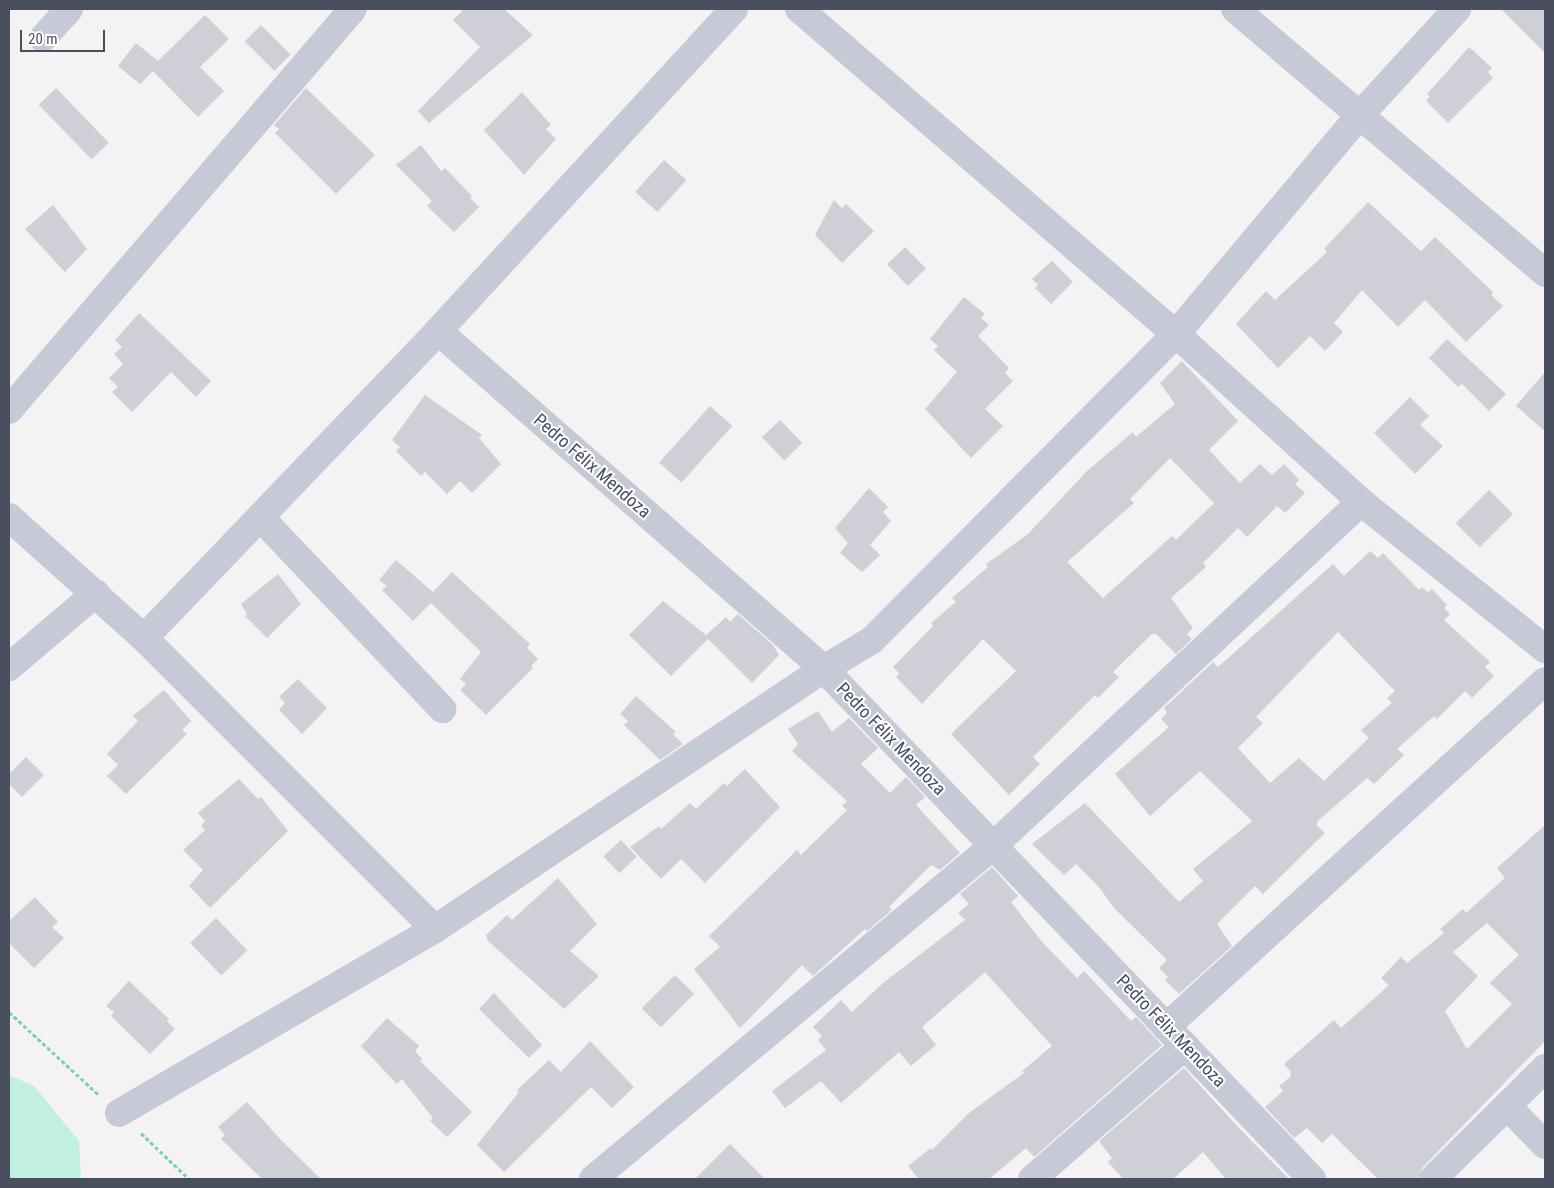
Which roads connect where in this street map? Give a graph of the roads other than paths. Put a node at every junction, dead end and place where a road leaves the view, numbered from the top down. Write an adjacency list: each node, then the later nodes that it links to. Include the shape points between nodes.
1 (69, 9): 7 (street)
2 (353, 9): 12 (street)
3 (734, 9): 10 (street)
4 (798, 9): 11 (street)
5 (1235, 9): 8 (street)
6 (1457, 9): 8 (street)
7 (43, 38)
8 (1360, 115): 9 (street); 11 (street)
9 (1545, 273)
10 (438, 331): 15 (street); 20 (street, Pedro Félix Mendoza)
11 (1176, 334): 13 (street); 20 (street, via 872,640)
12 (9, 410)
13 (1361, 502): 18 (street); 23 (street)
14 (9, 517): 16 (street)
15 (260, 517): 17 (street); 22 (street)
16 (96, 594): 17 (street); 19 (street)
17 (144, 638): 24 (street)
18 (1545, 649)
19 (9, 668)
20 (824, 669): 23 (street, Pedro Félix Mendoza); 24 (street)
21 (1545, 681): 25 (street)
22 (442, 709)
23 (993, 846): 25 (street, Pedro Félix Mendoza); 31 (street)
24 (435, 929): 29 (street)
25 (1166, 1027): 26 (street, Pedro Félix Mendoza)
26 (1185, 1046): 32 (street); 33 (street, Pedro Félix Mendoza)
27 (1545, 1068): 28 (street)
28 (1507, 1106): 30 (street); 34 (street)
29 (119, 1113)
30 (1545, 1145)
31 (593, 1179)
32 (1032, 1179)
33 (1312, 1179)
34 (1433, 1179)

